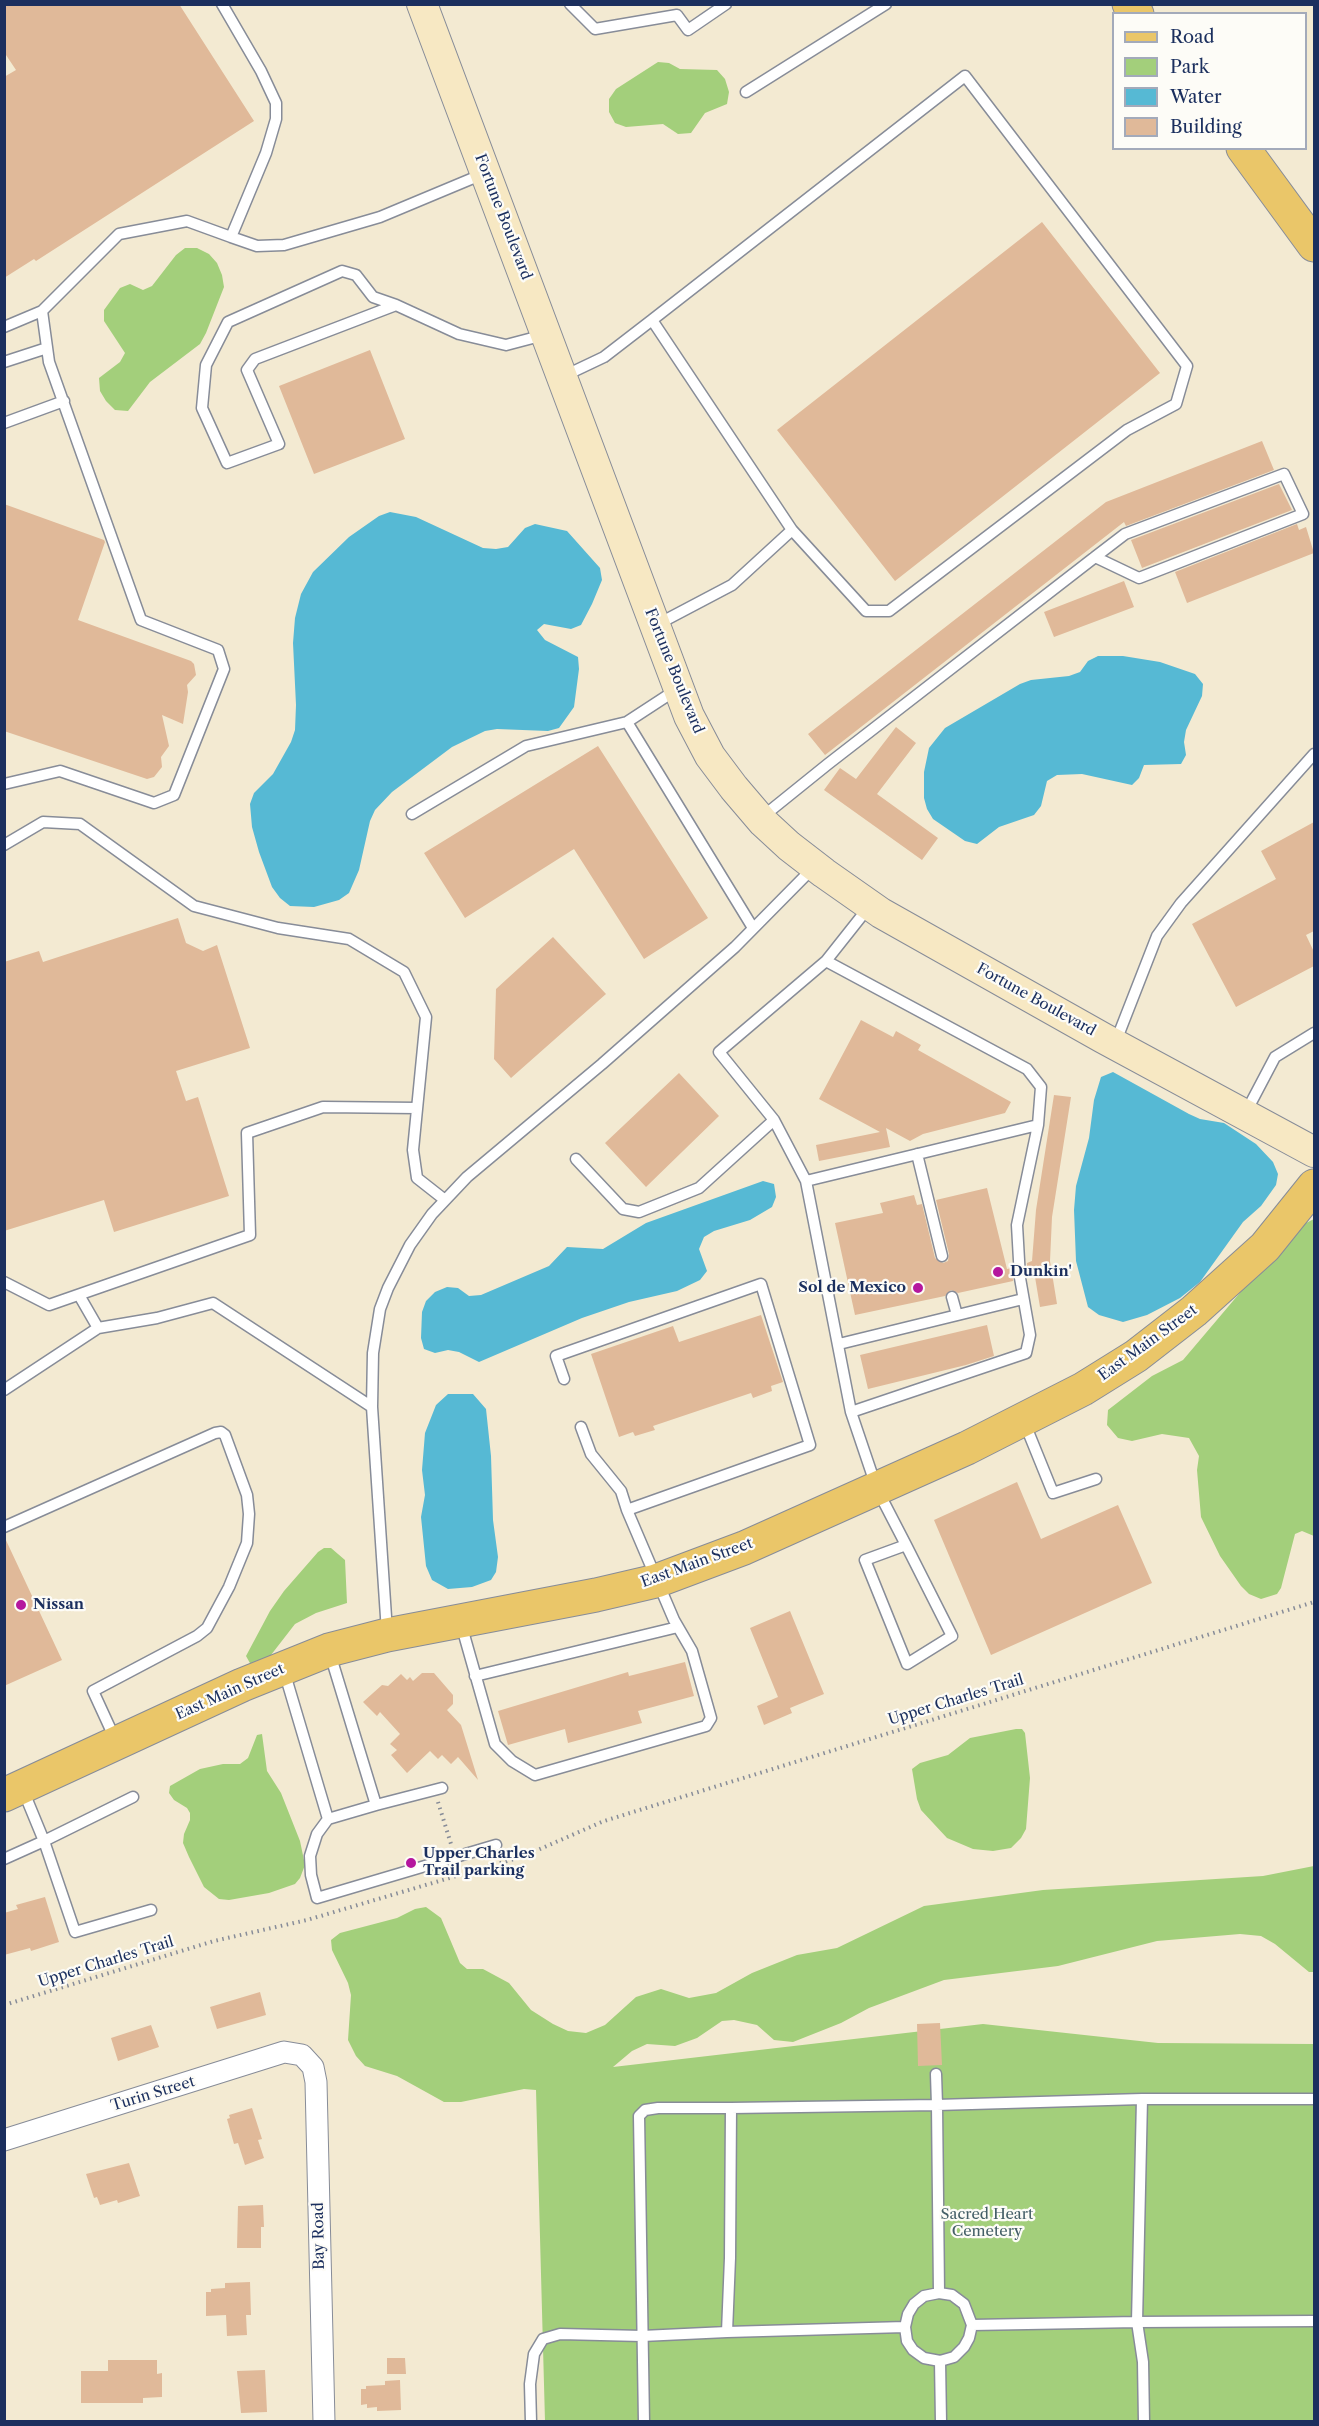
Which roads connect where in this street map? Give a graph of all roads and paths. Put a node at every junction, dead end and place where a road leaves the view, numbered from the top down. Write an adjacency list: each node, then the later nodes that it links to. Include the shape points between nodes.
1 (222, 4): 9 (lane, via 276,103 276,119 266,153)
2 (422, 4): 8 (main road, Fortune Boulevard)
3 (570, 4): 4 (lane, via 595,29 677,15 688,30)
4 (726, 4)
5 (886, 4): 6 (lane)
6 (746, 93)
7 (1244, 150): 10 (main road)
8 (486, 173): 9 (lane, via 380,217 284,245 256,246); 15 (main road, Fortune Boulevard)
9 (231, 237): 12 (lane, via 187,221 119,234)
10 (1314, 245)
11 (396, 305): 11 (lane, via 373,297 356,275 342,271 228,322 206,365 202,408 227,463 279,444 247,370 255,359); 15 (lane, via 459,334 506,345)
12 (42, 311): 14 (lane); 16 (lane)
13 (652, 320): 18 (lane, via 604,357); 21 (lane); 21 (lane, via 966,76 1187,366 1176,404 1127,430 889,611 866,611)
14 (4, 327)
15 (547, 334): 18 (main road, Fortune Boulevard)
16 (47, 348): 17 (lane); 19 (lane)
17 (4, 362)
18 (563, 376): 23 (main road, Fortune Boulevard)
19 (64, 401): 20 (lane); 27 (lane, via 141,620 218,650 224,669 174,795 154,803 60,771)
20 (4, 423)
21 (792, 530): 23 (lane, via 732,585)
22 (1095, 557): 22 (lane, via 1125,534 1284,474 1303,514 1139,578); 29 (lane)
23 (655, 625): 24 (main road, Fortune Boulevard)
24 (679, 689): 25 (lane); 29 (main road, Fortune Boulevard, via 711,756)
25 (627, 722): 28 (lane, via 526,746); 33 (lane)
26 (1314, 754): 36 (lane, via 1181,903 1157,936)
27 (4, 784)
28 (412, 814)
29 (760, 819): 31 (main road, Fortune Boulevard)
30 (4, 846): 37 (lane, via 43,822 80,824 194,906 278,927 349,939 404,972 426,1017)
31 (815, 866): 32 (main road, Fortune Boulevard); 33 (lane)
32 (870, 905): 34 (lane); 36 (main road, Fortune Boulevard)
33 (753, 928): 46 (lane)
34 (826, 961): 39 (lane, via 719,1052); 40 (lane, via 1028,1069 1041,1087)
35 (1314, 1033): 38 (lane, via 1275,1057)
36 (1114, 1044): 38 (main road, Fortune Boulevard)
37 (417, 1108): 46 (lane, via 413,1150 417,1178); 49 (lane, via 323,1107 247,1133 250,1235)
38 (1245, 1114): 41 (main road, Fortune Boulevard)
39 (774, 1120): 43 (lane, via 699,1188 639,1212 623,1209); 44 (lane)
40 (1038, 1125): 42 (lane); 51 (lane, via 1017,1225)
41 (1314, 1152)
42 (917, 1154): 44 (lane); 47 (lane)
43 (576, 1160)
44 (806, 1181): 54 (lane)
45 (1314, 1186): 59 (main road, East Main Street, via 1265,1247 1194,1311 1136,1356)
46 (445, 1200): 57 (lane, via 410,1245 380,1309 373,1353)
47 (942, 1256)
48 (4, 1282): 49 (lane, via 49,1305)
49 (79, 1295): 53 (lane)
50 (952, 1297): 52 (lane)
51 (1023, 1299): 52 (lane); 58 (lane, via 1030,1335 1026,1353)
52 (957, 1315): 54 (lane)
53 (98, 1328): 56 (lane); 57 (lane, via 213,1303)
54 (838, 1344): 58 (lane)
55 (564, 1379): 63 (lane, via 556,1356 760,1284 810,1444)
56 (4, 1390)
57 (372, 1407): 70 (lane)
58 (851, 1412): 62 (lane)
59 (1024, 1420): 61 (lane, via 1053,1493); 62 (main road, East Main Street)
60 (581, 1427): 63 (lane, via 591,1454 621,1491)
61 (1096, 1479)
62 (877, 1489): 65 (lane); 66 (main road, East Main Street, via 744,1548)
63 (627, 1510): 66 (lane)
64 (4, 1527): 74 (lane, via 215,1433 225,1435 247,1495 247,1543 207,1628 93,1691)
65 (906, 1545): 65 (lane, via 952,1636 907,1664 865,1560)
66 (656, 1581): 68 (main road, East Main Street); 69 (lane)
67 (1314, 1602): 80 (path, Upper Charles Trail)
68 (460, 1620): 70 (main road, East Main Street); 73 (lane)
69 (678, 1627): 73 (lane); 73 (lane, via 692,1652 711,1718 706,1726 535,1775 512,1761 495,1744)
70 (387, 1635): 71 (main road, East Main Street)
71 (329, 1650): 72 (main road, East Main Street); 78 (lane)
72 (283, 1668): 74 (main road, East Main Street); 79 (lane)
73 (475, 1676)
74 (117, 1743): 76 (main road, East Main Street)
75 (438, 1789): 78 (lane); 83 (path)
76 (13, 1791): 81 (lane)
77 (133, 1797): 81 (lane)
78 (376, 1805): 79 (lane)
79 (328, 1819): 83 (lane, via 317,1834 310,1856 317,1898)
80 (604, 1821)
81 (44, 1841): 84 (lane); 86 (lane, via 75,1932)
82 (496, 1845): 83 (lane)
83 (454, 1857): 85 (path)
84 (4, 1859)
85 (460, 1875)
86 (151, 1910)
87 (214, 1941): 88 (path, Upper Charles Trail)
88 (4, 2005)
89 (302, 2055): 95 (street, Turin Street, via 284,2052); 104 (street, Bay Road, via 313,2067 316,2082)
90 (936, 2074): 93 (lane)
91 (1142, 2099): 92 (lane); 93 (lane); 98 (lane)
92 (1314, 2099)
93 (937, 2105): 94 (lane); 96 (lane)
94 (731, 2108): 101 (lane); 102 (lane, via 658,2108 645,2110 639,2116)
95 (4, 2140)
96 (939, 2293): 99 (lane, via 952,2295 964,2304); 100 (lane, via 924,2296 914,2304)
97 (1314, 2321): 98 (lane)
98 (1137, 2322): 99 (lane); 108 (lane, via 1143,2362)
99 (972, 2325): 103 (lane, via 964,2347 954,2357)
100 (905, 2328): 101 (lane); 103 (lane, via 913,2350 924,2358)
101 (727, 2332): 102 (lane)
102 (642, 2336): 105 (lane, via 560,2334 543,2339 534,2354); 106 (lane)
103 (940, 2361): 107 (lane)
104 (324, 2421)
105 (531, 2421)
106 (644, 2421)
107 (941, 2421)
108 (1144, 2421)

